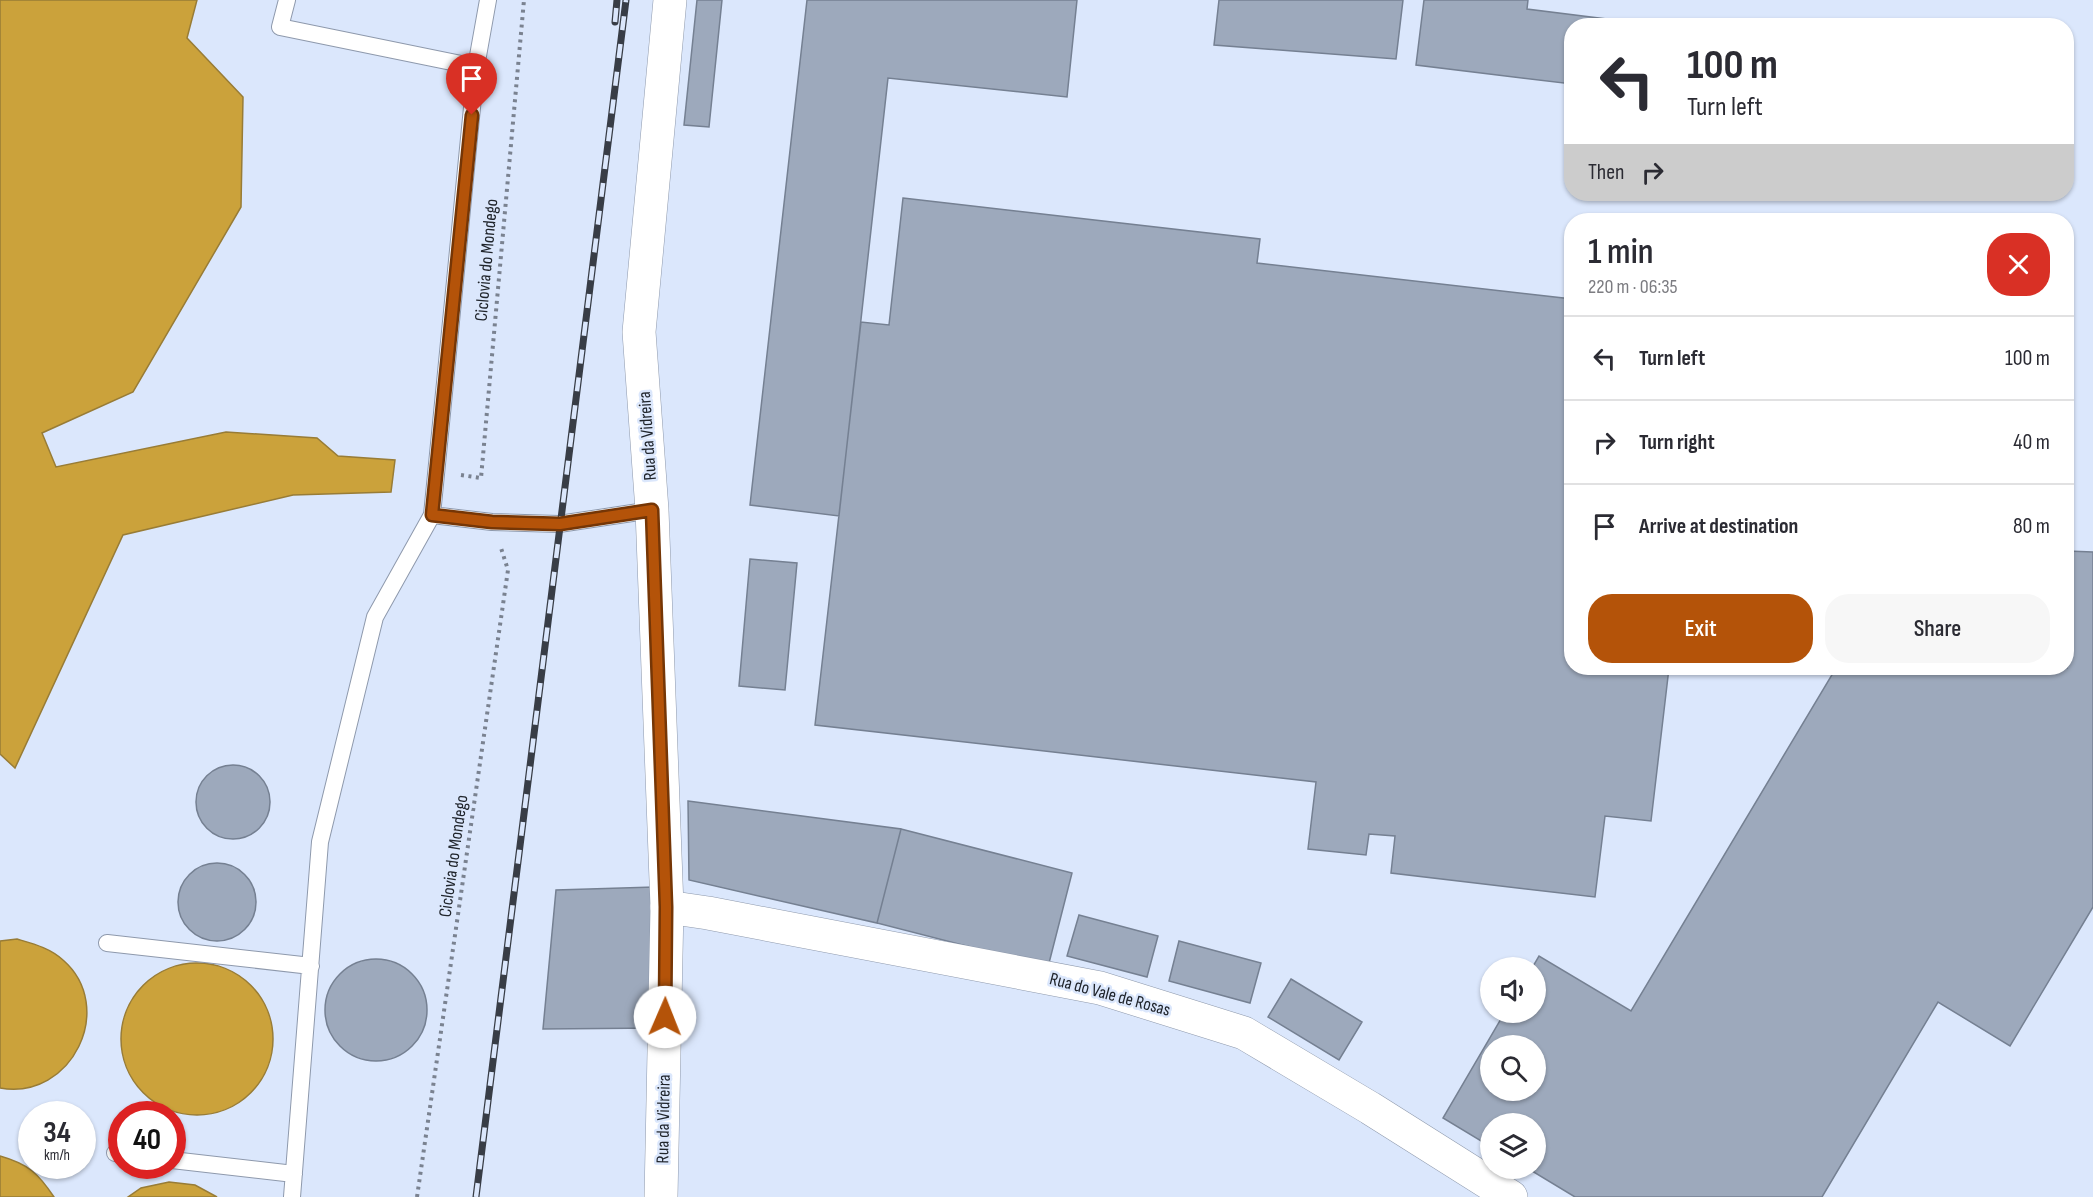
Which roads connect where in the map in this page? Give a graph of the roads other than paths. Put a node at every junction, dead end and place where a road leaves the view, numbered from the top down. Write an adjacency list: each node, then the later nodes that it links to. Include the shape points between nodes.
1 (287, 0): 4 (lane, via 280,27)
2 (488, 0): 4 (lane)
3 (670, 0): 5 (street, Rua da Vidreira, via 639,332)
4 (476, 67): 6 (lane)
5 (652, 510): 6 (lane, via 560,524); 7 (street, Rua da Vidreira)
6 (432, 515): 9 (lane, via 375,617 320,842)
7 (666, 907): 13 (street, Rua da Vidreira); 14 (street, Rua do Vale de Rosas, via 1100,988 1244,1033)
8 (107, 943): 9 (lane)
9 (311, 966): 11 (lane)
10 (186, 1162): 11 (lane)
11 (294, 1174): 12 (lane)
12 (292, 1197)
13 (662, 1197)
14 (1511, 1197)

